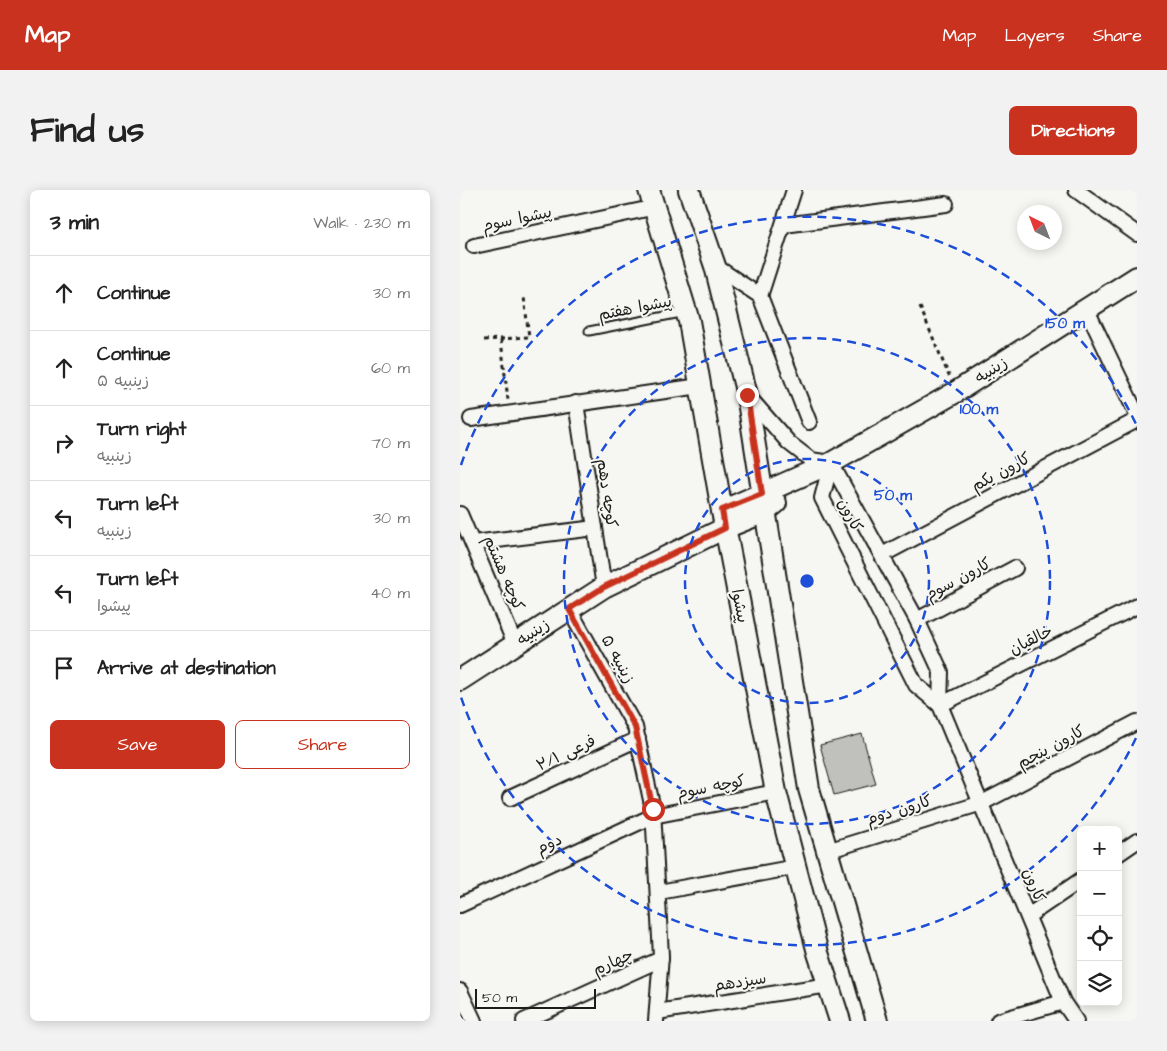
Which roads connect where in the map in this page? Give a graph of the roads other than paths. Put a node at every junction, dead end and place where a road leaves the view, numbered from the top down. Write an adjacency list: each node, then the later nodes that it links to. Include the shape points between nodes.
1 (689, 190): 9 (street)
2 (794, 190): 6 (street)
3 (1076, 190): 7 (street)
4 (652, 199): 8 (street, پیشوا سوم); 13 (street, پیشوا)
5 (946, 204): 6 (street)
6 (784, 225): 11 (street)
7 (1137, 234)
8 (474, 246)
9 (715, 266): 11 (street); 16 (street)
10 (1136, 277): 12 (street, زینبیه)
11 (760, 296): 21 (street)
12 (1087, 310): 18 (street); 22 (street, زینبیه, via 956,392)
13 (686, 312): 14 (lane, پیشوا هفتم); 15 (street, پیشوا)
14 (589, 331)
15 (700, 386): 17 (street); 25 (street, پیشوا)
16 (747, 395): 22 (street, via 790,444); 23 (street)
17 (576, 404): 19 (street); 26 (street, کوچه دهم)
18 (1137, 415)
19 (471, 419)
20 (1137, 420): 28 (street, کارون یکم)
21 (809, 422)
22 (823, 467): 23 (street, زینبیه); 28 (street, کارون); 36 (street, کارون, via 822,498 916,685)
23 (764, 503): 25 (street, زینبیه); 44 (street, via 809,789)
24 (460, 514): 27 (street, کوچه هشتم)
25 (724, 519): 30 (street, زینبیه); 39 (street, پیشوا)
26 (595, 528): 27 (street); 30 (street, کوچه دهم)
27 (473, 543): 34 (street, کوچه هشتم)
28 (882, 555): 33 (street, کارون)
29 (1015, 568): 33 (street, کارون سوم)
30 (604, 587): 32 (street, زینبیه)
31 (1137, 606): 36 (street, خالقیان)
32 (569, 609): 34 (street, زینبیه); 38 (street, زینبیه ۵)
33 (917, 620): 36 (street, کارون, via 941,672)
34 (515, 644): 35 (street, زینبیه)
35 (460, 680)
36 (940, 705): 41 (street, کارون)
37 (1137, 722): 41 (street, کارون پنجم)
38 (636, 733): 40 (street, فرعی ۲/۱); 42 (street, زینبیه ۵)
39 (776, 792): 42 (street, کوچه سوم); 46 (street, پیشوا)
40 (510, 798)
41 (982, 803): 44 (street, کارون دوم); 50 (street, کارون)
42 (653, 816): 48 (street, زینبیه ۵); 49 (street, دوم)
43 (1137, 841): 45 (street)
44 (827, 851): 59 (street)
45 (1122, 851)
46 (796, 867): 48 (street); 52 (street, پیشوا)
47 (1077, 883): 50 (street)
48 (659, 892): 51 (street, زینبیه ۵)
49 (460, 904)
50 (1028, 916): 54 (street, کارون)
51 (661, 959): 55 (street, زینبیه ۵); 57 (street, چهارم)
52 (829, 985): 55 (street, سیزدهم); 58 (street, پیشوا)
53 (460, 991): 56 (street)
54 (1064, 1002): 60 (street); 61 (street, کارون)
55 (656, 1017)
56 (474, 1021)
57 (524, 1021)
58 (840, 1021)
59 (877, 1021)
60 (998, 1021)
61 (1076, 1021)

